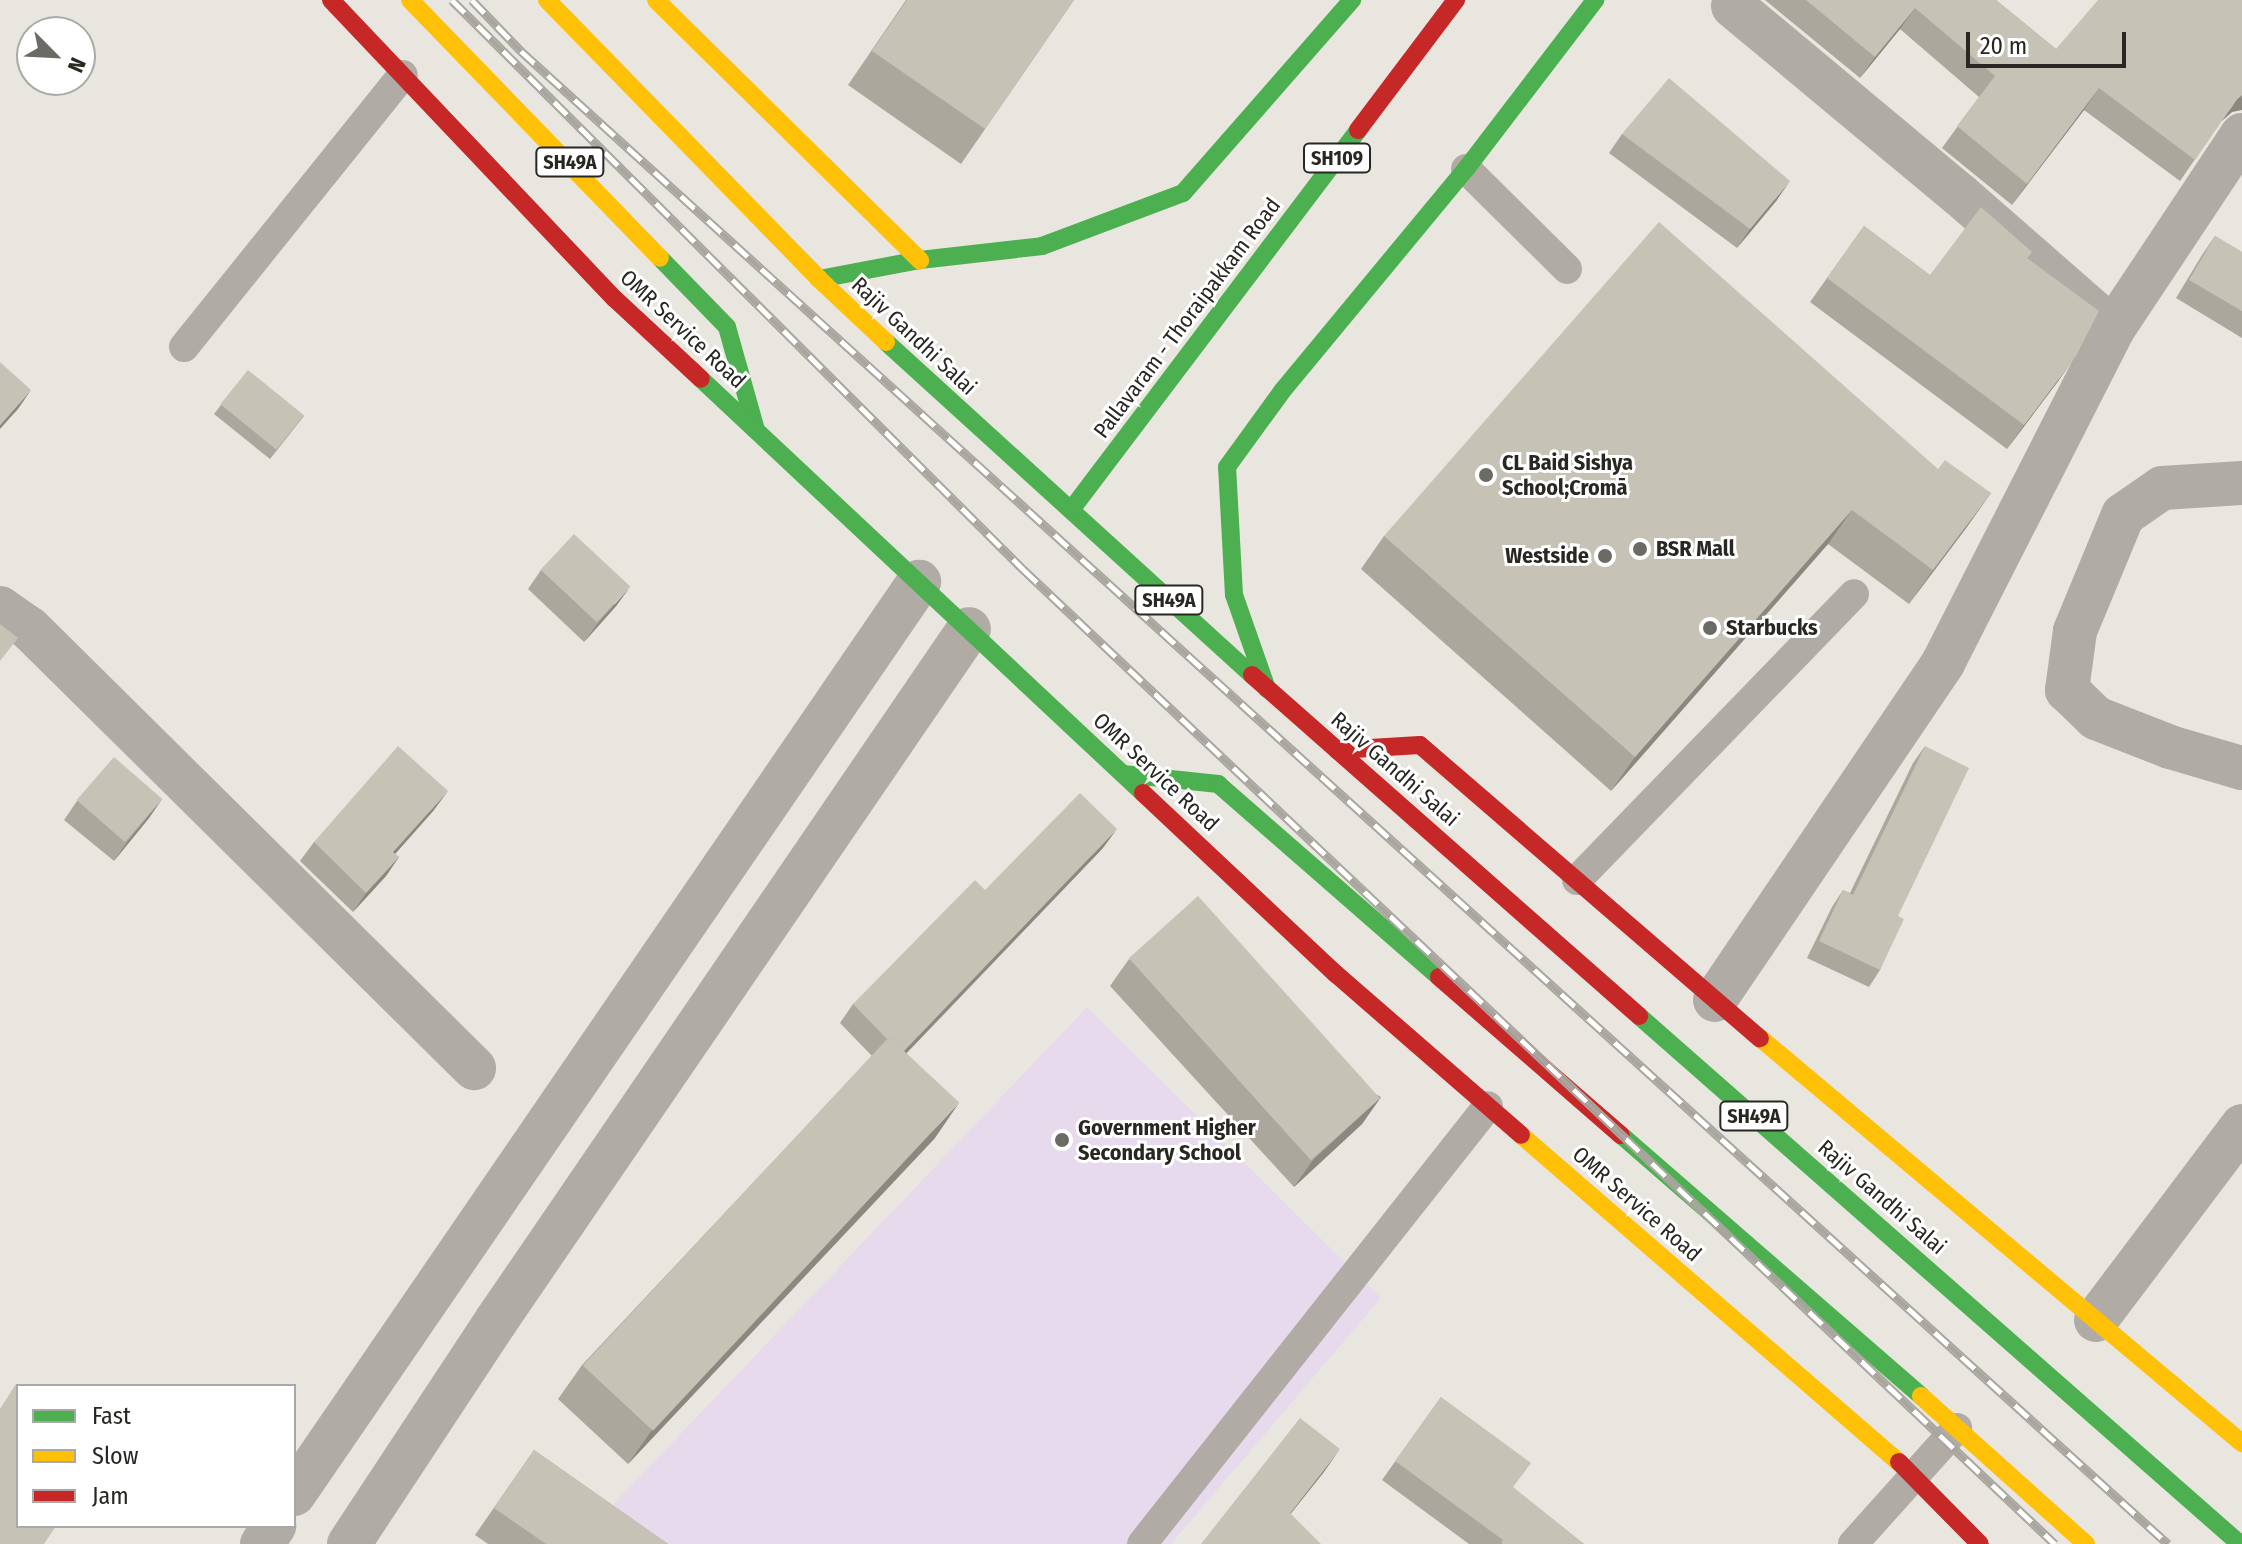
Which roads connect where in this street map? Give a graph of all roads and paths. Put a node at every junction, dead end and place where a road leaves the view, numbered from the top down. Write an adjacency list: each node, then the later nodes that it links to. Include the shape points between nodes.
1 (331, 0): 9 (main road, OMR Service Road)
2 (410, 0): 17 (main road, SH49A, via 727,327)
3 (547, 0): 14 (main road, Rajiv Gandhi Salai / SH49A)
4 (656, 0): 12 (main road)
5 (1352, 0): 12 (main road, via 1183,193 1042,246)
6 (1456, 0): 19 (main road, Pallavaram - Thoraipakkam Road / SH109)
7 (1595, 0): 11 (main road)
8 (1733, 6): 15 (street)
9 (403, 75): 16 (lane); 17 (main road, OMR Service Road, via 615,299)
10 (2242, 135): 15 (street)
11 (1466, 169): 13 (lane); 24 (main road, via 1283,390 1227,467 1234,595)
12 (920, 260): 14 (main road)
13 (1567, 269)
14 (819, 279): 19 (main road, Rajiv Gandhi Salai / SH49A)
15 (2113, 329): 29 (street, via 1943,663)
16 (184, 347)
17 (756, 430): 20 (main road, OMR Service Road)
18 (2242, 483): 26 (street, via 2162,488 2123,515 2075,631 2067,690 2096,718)
19 (1071, 510): 24 (main road, Rajiv Gandhi Salai / SH49A)
20 (919, 582): 23 (main road, OMR Service Road); 37 (street)
21 (1854, 594): 28 (lane)
22 (0, 608): 30 (street, via 29,628)
23 (969, 629): 27 (main road, OMR Service Road); 38 (street)
24 (1267, 689): 25 (main road, Rajiv Gandhi Salai / SH49A)
25 (1337, 750): 28 (main road, via 1420,745); 43 (main road, Rajiv Gandhi Salai / SH49A)
26 (2242, 768)
27 (1123, 774): 31 (main road, OMR Service Road, via 1336,974); 34 (main road, via 1218,784)
28 (1577, 880): 29 (main road)
29 (1715, 1000): 33 (main road)
30 (474, 1068)
31 (1488, 1106): 36 (main road, OMR Service Road); 39 (lane)
32 (2242, 1126): 33 (street)
33 (2096, 1320): 35 (main road)
34 (1957, 1428): 36 (lane); 42 (main road)
35 (2242, 1443)
36 (1912, 1474): 40 (lane); 41 (main road, OMR Service Road)
37 (296, 1491)
38 (349, 1544)
39 (1142, 1544)
40 (1853, 1544)
41 (1980, 1544)
42 (2086, 1544)
43 (2240, 1544)

